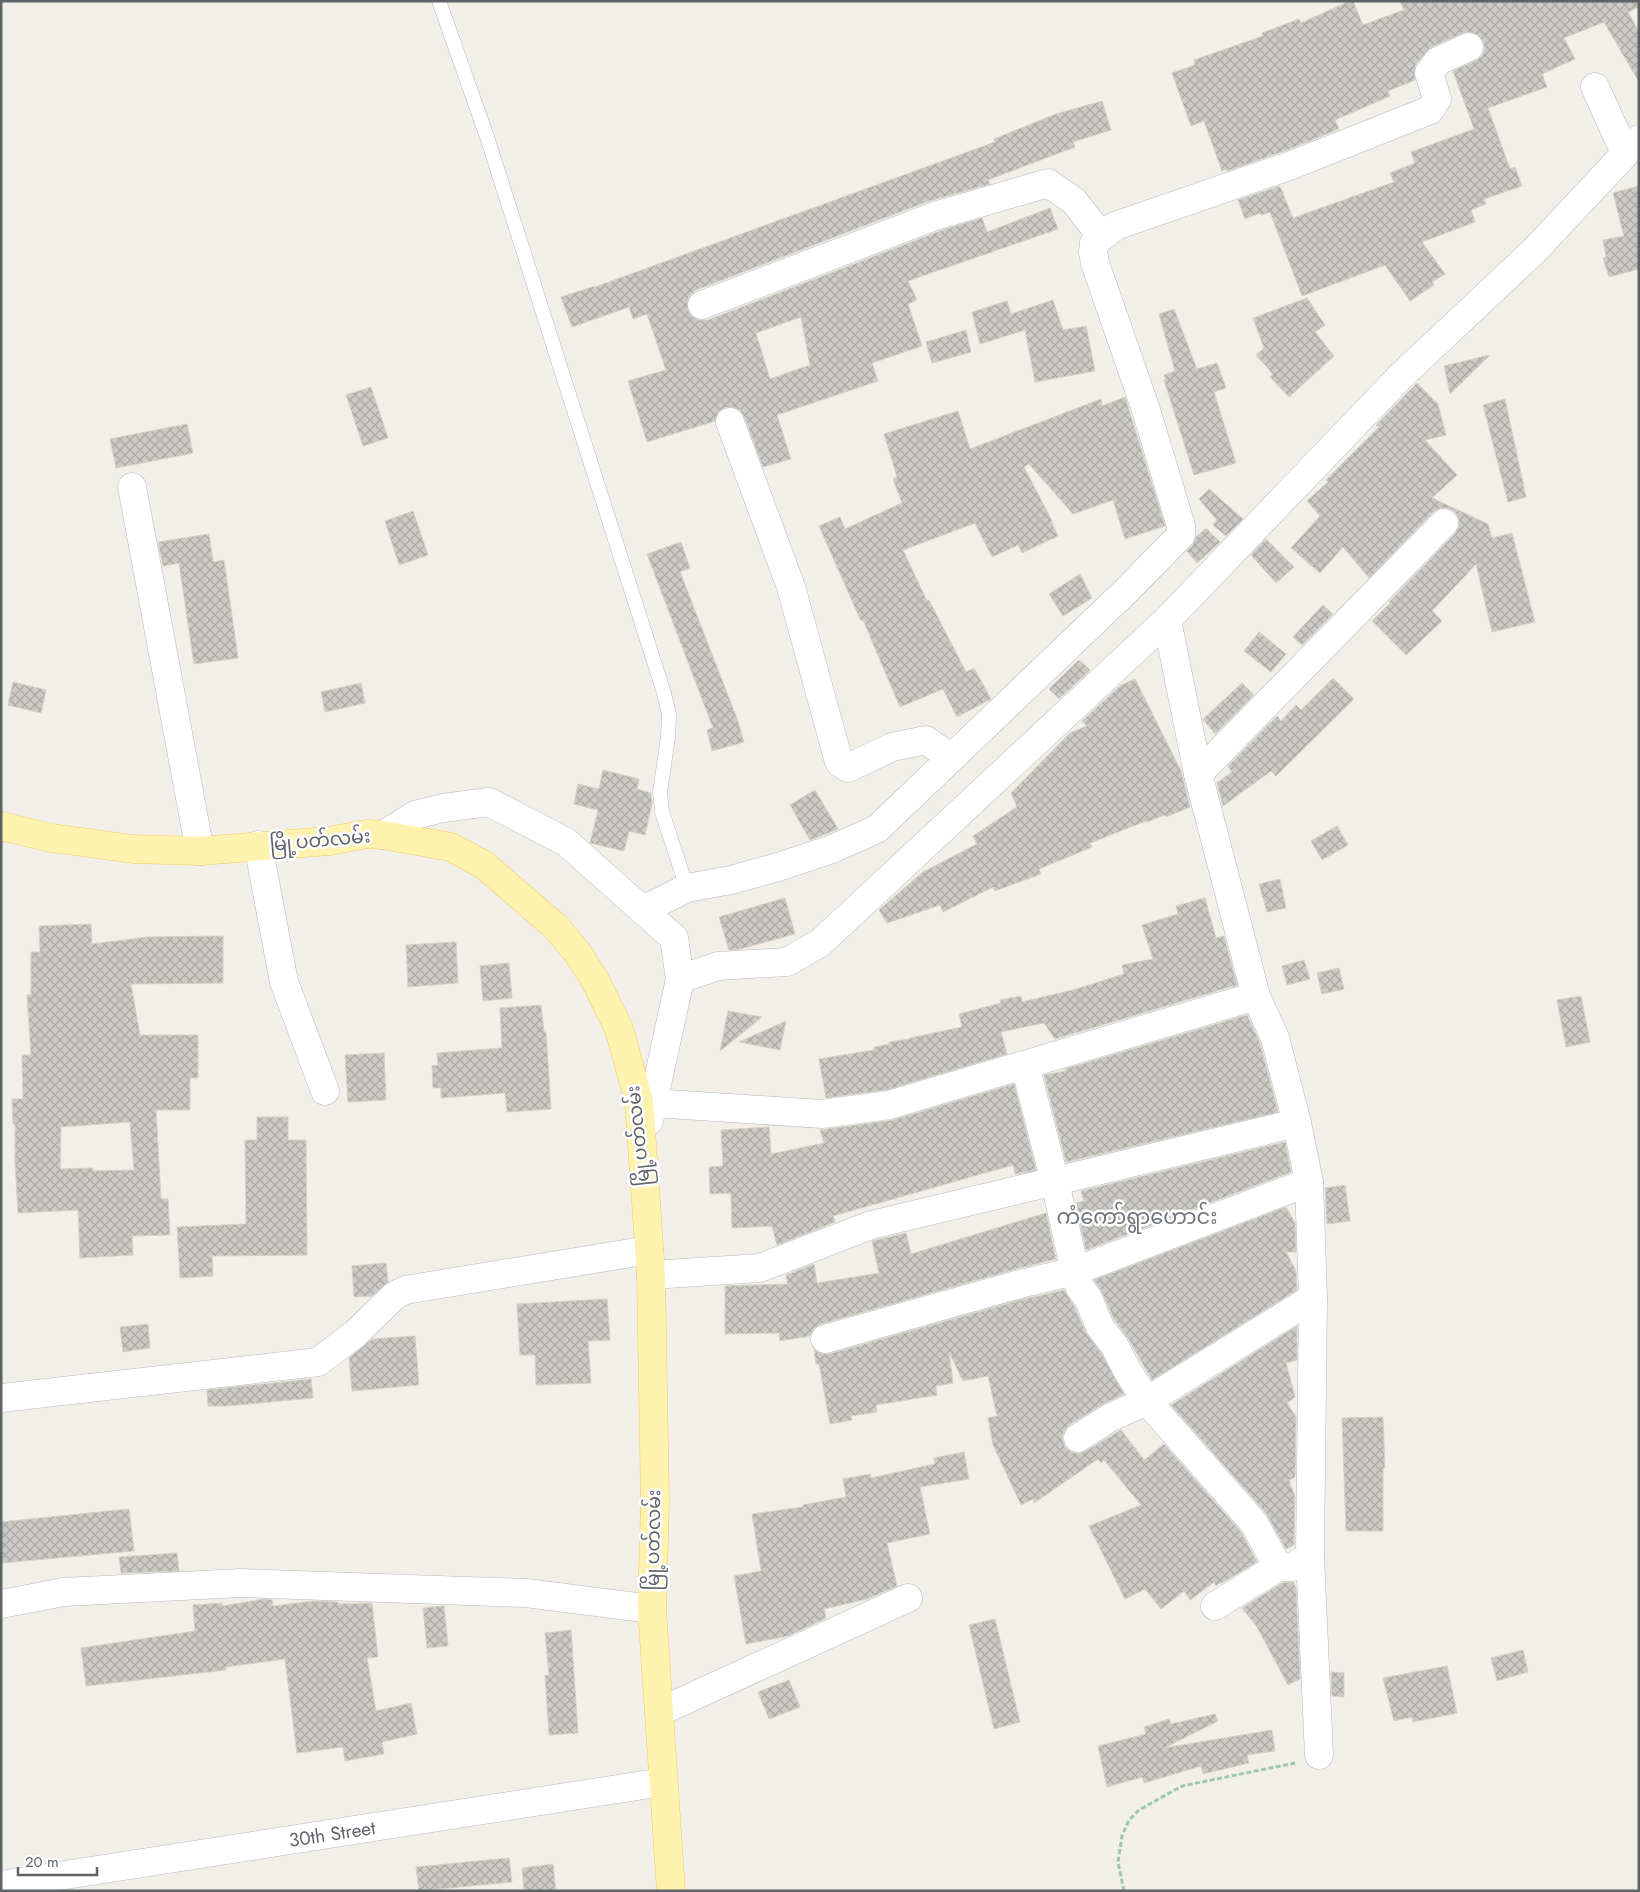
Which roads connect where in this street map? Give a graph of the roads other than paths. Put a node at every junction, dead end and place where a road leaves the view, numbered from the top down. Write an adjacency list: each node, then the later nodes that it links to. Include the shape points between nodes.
1 (439, 1): 17 (lane, via 487,137 664,693 669,714 660,792 662,812)
2 (1469, 47): 5 (street, via 1438,61 1429,73 1437,99 1430,110 1292,166 1115,226)
3 (1595, 87): 4 (street)
4 (1632, 146): 10 (street, via 1534,251 1401,376)
5 (1102, 237): 6 (street, via 1074,201 1048,183 935,216); 11 (street, via 1094,243 1095,263 1146,410 1181,535)
6 (702, 305)
7 (730, 422): 11 (street, via 791,588 839,762 848,768 892,747 926,740)
8 (132, 487): 16 (street)
9 (1444, 523): 12 (street)
10 (1167, 620): 12 (street); 19 (street, via 820,943 787,962 718,966)
11 (951, 758): 17 (street, via 876,829 832,849 778,867)
12 (1198, 774): 20 (street)
13 (1, 826): 16 (main road, မြို့ပတ်လမ်း, via 52,838 133,849)
14 (383, 835): 15 (main road, မြို့ပတ်လမ်း); 18 (street, via 415,815 488,802 566,842); 25 (main road, မြို့ပတ်လမ်း, via 451,847 484,865 556,927 578,952 619,1029 638,1101)
15 (258, 845): 16 (main road, မြို့ပတ်လမ်း); 22 (street, via 284,982)
16 (200, 851)
17 (687, 888): 18 (street)
18 (643, 910): 19 (street, via 674,938)
19 (680, 979): 23 (street)
20 (1256, 996): 21 (street); 24 (street, via 1275,1038)
21 (1025, 1065): 23 (street, via 889,1105 822,1114); 26 (street)
22 (325, 1091)
23 (653, 1104): 25 (street)
24 (1297, 1123): 26 (street); 27 (street)
25 (642, 1152): 28 (main road, မြို့ပတ်လမ်း)
26 (1055, 1182): 28 (street, via 870,1225 760,1268); 29 (street)
27 (1309, 1182): 29 (street); 30 (street)
28 (650, 1263): 32 (street, via 405,1290 318,1362); 40 (main road, မြို့ပတ်လမ်း, via 655,1503)
29 (1075, 1271): 31 (street); 33 (street, via 1100,1327)
30 (1313, 1298): 33 (street); 35 (street)
31 (825, 1339)
32 (1, 1398)
33 (1147, 1401): 34 (street, via 1111,1417); 36 (street, via 1254,1523)
34 (1078, 1438)
35 (1310, 1556): 36 (street, via 1292,1567); 42 (street)
36 (1278, 1567): 39 (street)
37 (908, 1598): 41 (street)
38 (1, 1604): 40 (street, via 64,1592 241,1583 526,1593)
39 (1215, 1606)
40 (652, 1609): 41 (main road, မြို့ပတ်လမ်း)
41 (659, 1712): 43 (main road, မြို့ပတ်လမ်း)
42 (1319, 1755)
43 (663, 1782): 44 (street, 30th Street); 45 (main road, မြို့ပတ်လမ်း)
44 (1, 1885)
45 (671, 1891)

